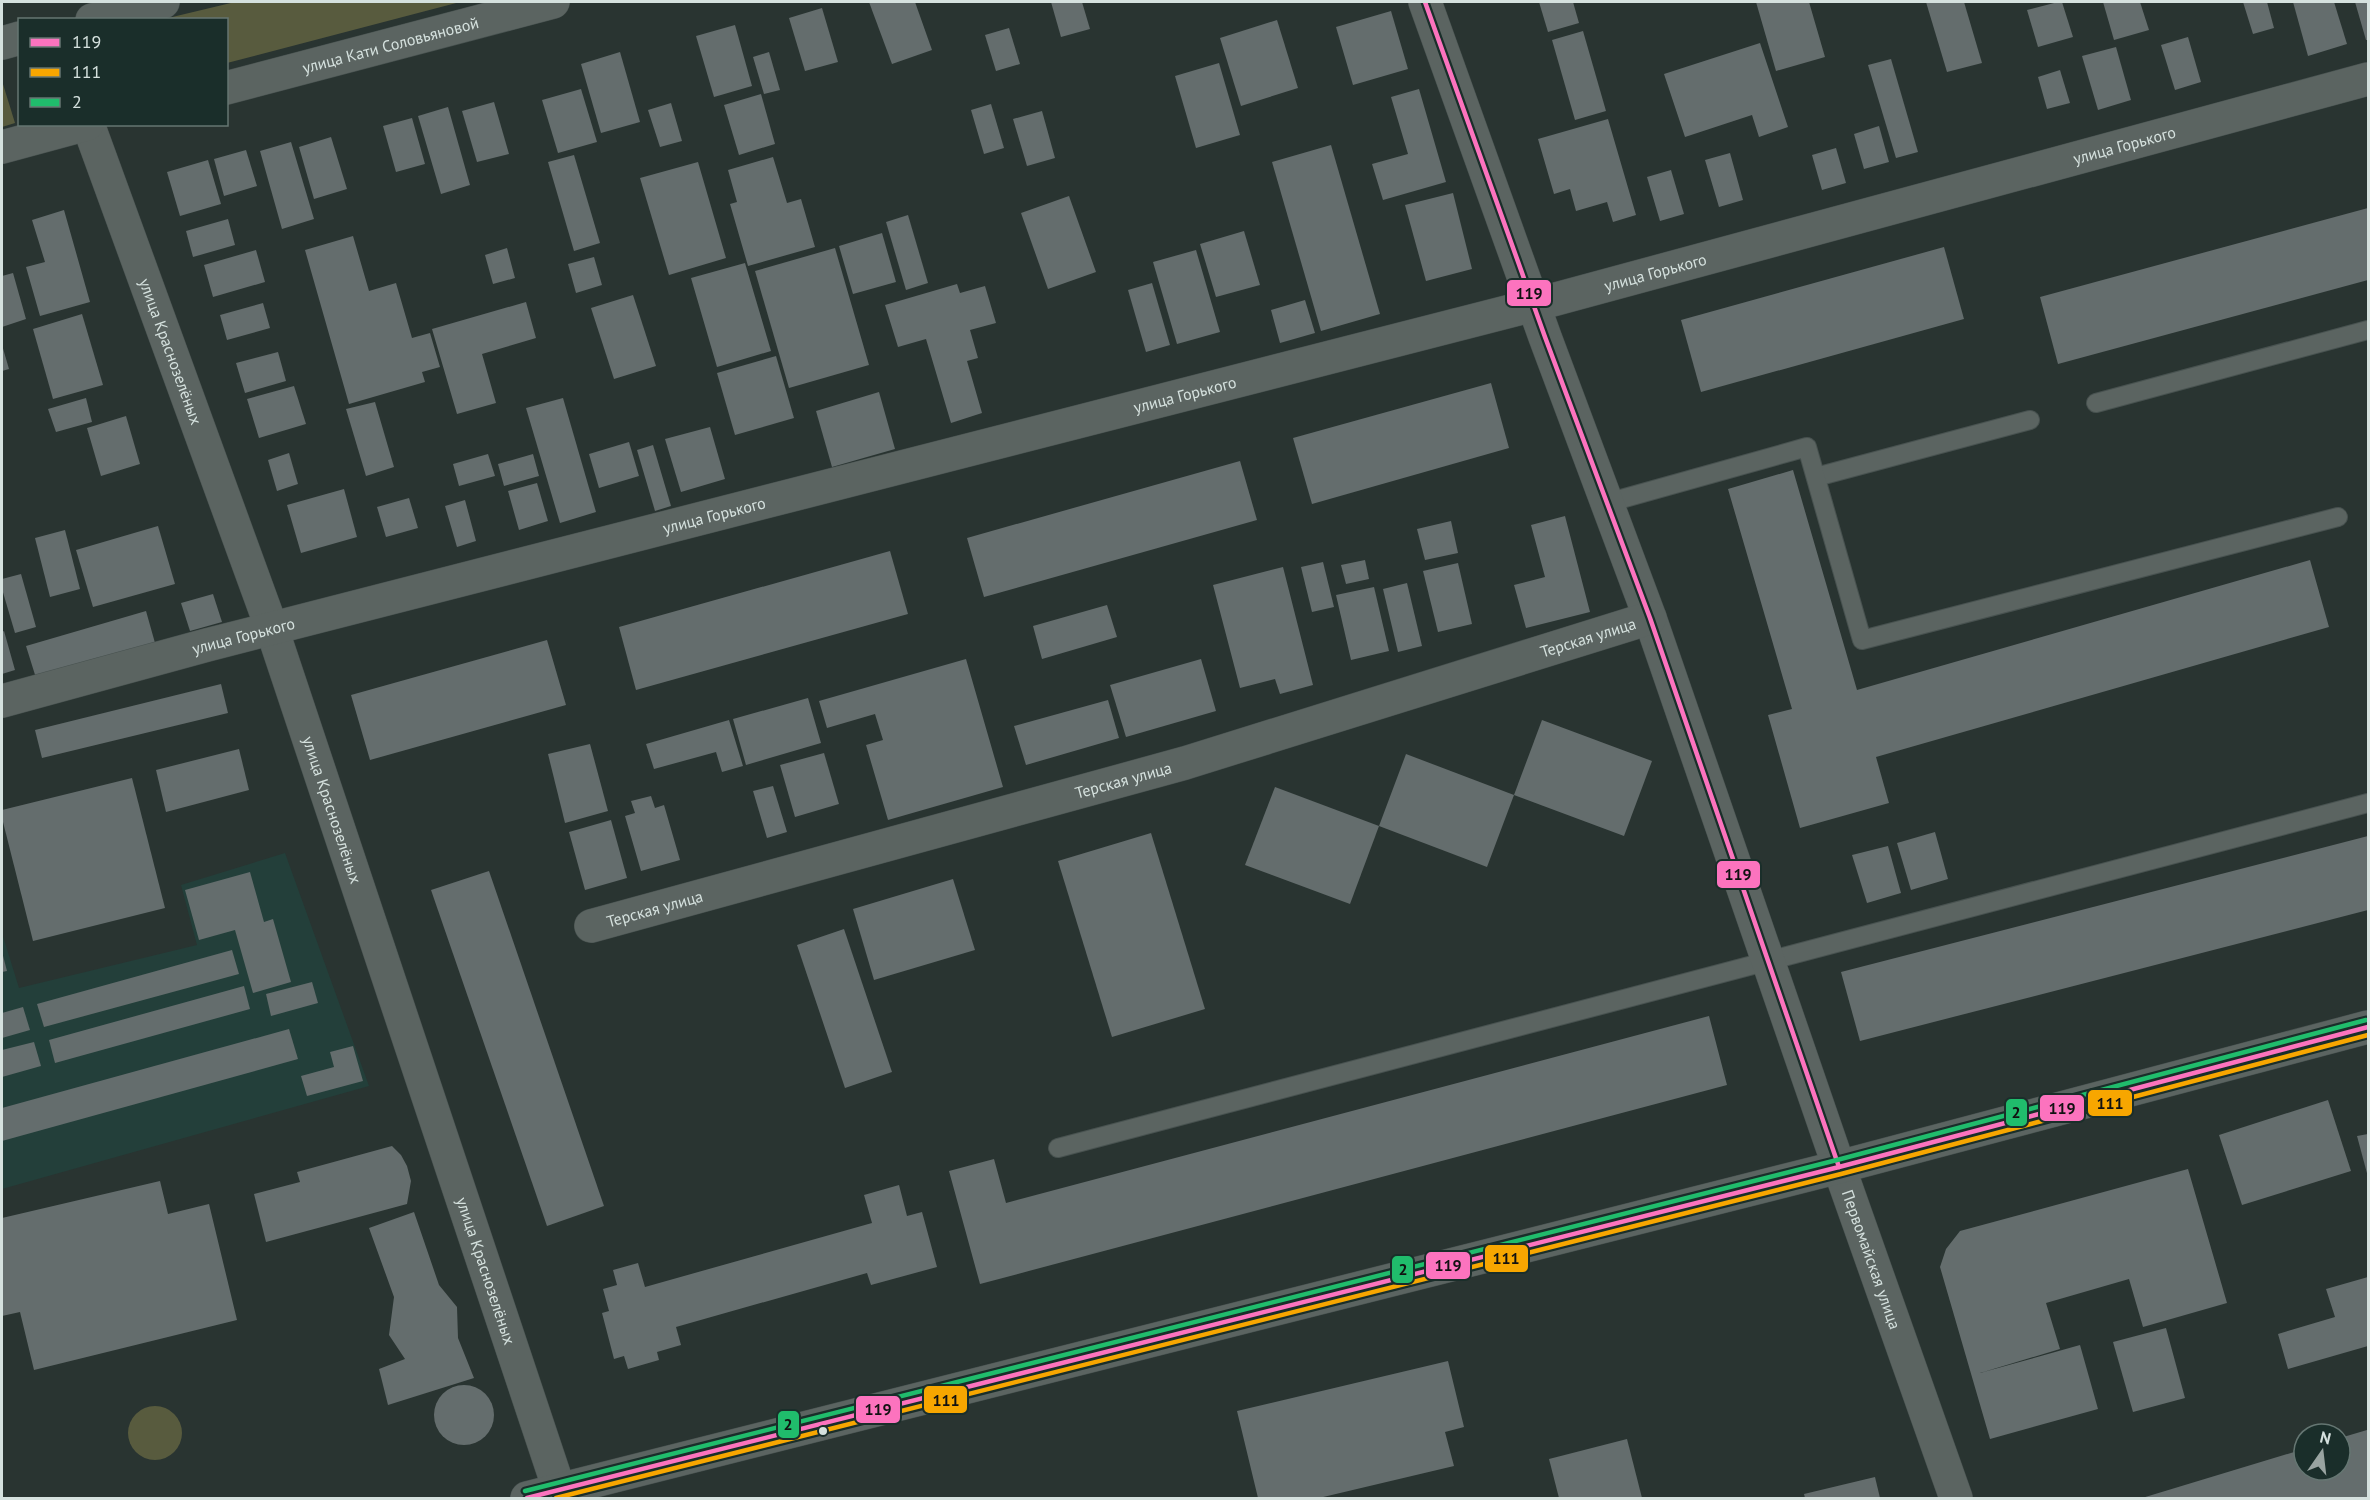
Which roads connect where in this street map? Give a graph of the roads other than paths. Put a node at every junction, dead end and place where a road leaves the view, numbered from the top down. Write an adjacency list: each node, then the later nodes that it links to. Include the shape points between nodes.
1 (163, 2): 4 (street)
2 (553, 2): 8 (street, улица Кати Соловьяновой)
3 (1425, 2): 12 (street, Первомайская улица)
4 (100, 18)
5 (18, 39): 6 (street)
6 (2, 43)
7 (2368, 79): 12 (street, улица Горького)
8 (228, 87)
9 (80, 126): 11 (street)
10 (88, 126): 20 (street, улица Краснозелёных)
11 (2, 147)
12 (1534, 305): 17 (street, Первомайская улица); 20 (street, улица Горького)
13 (2368, 330): 14 (lane)
14 (2096, 403)
15 (2030, 420): 16 (lane)
16 (1816, 477): 17 (lane, via 1807,447); 18 (lane, via 1862,640)
17 (1607, 503): 19 (street, Первомайская улица)
18 (2338, 517)
19 (1650, 618): 23 (street, Терская улица, via 1185,763); 24 (street, Первомайская улица)
20 (272, 628): 21 (street, улица Горького); 28 (street, улица Краснозелёных)
21 (2, 701)
22 (2368, 803): 24 (lane)
23 (591, 926)
24 (1769, 962): 26 (lane); 27 (street, Первомайская улица)
25 (2368, 1027): 27 (street)
26 (1058, 1148)
27 (1839, 1167): 28 (street); 30 (street, Первомайская улица)
28 (561, 1494): 29 (street)
29 (527, 1498)
30 (1956, 1498)

